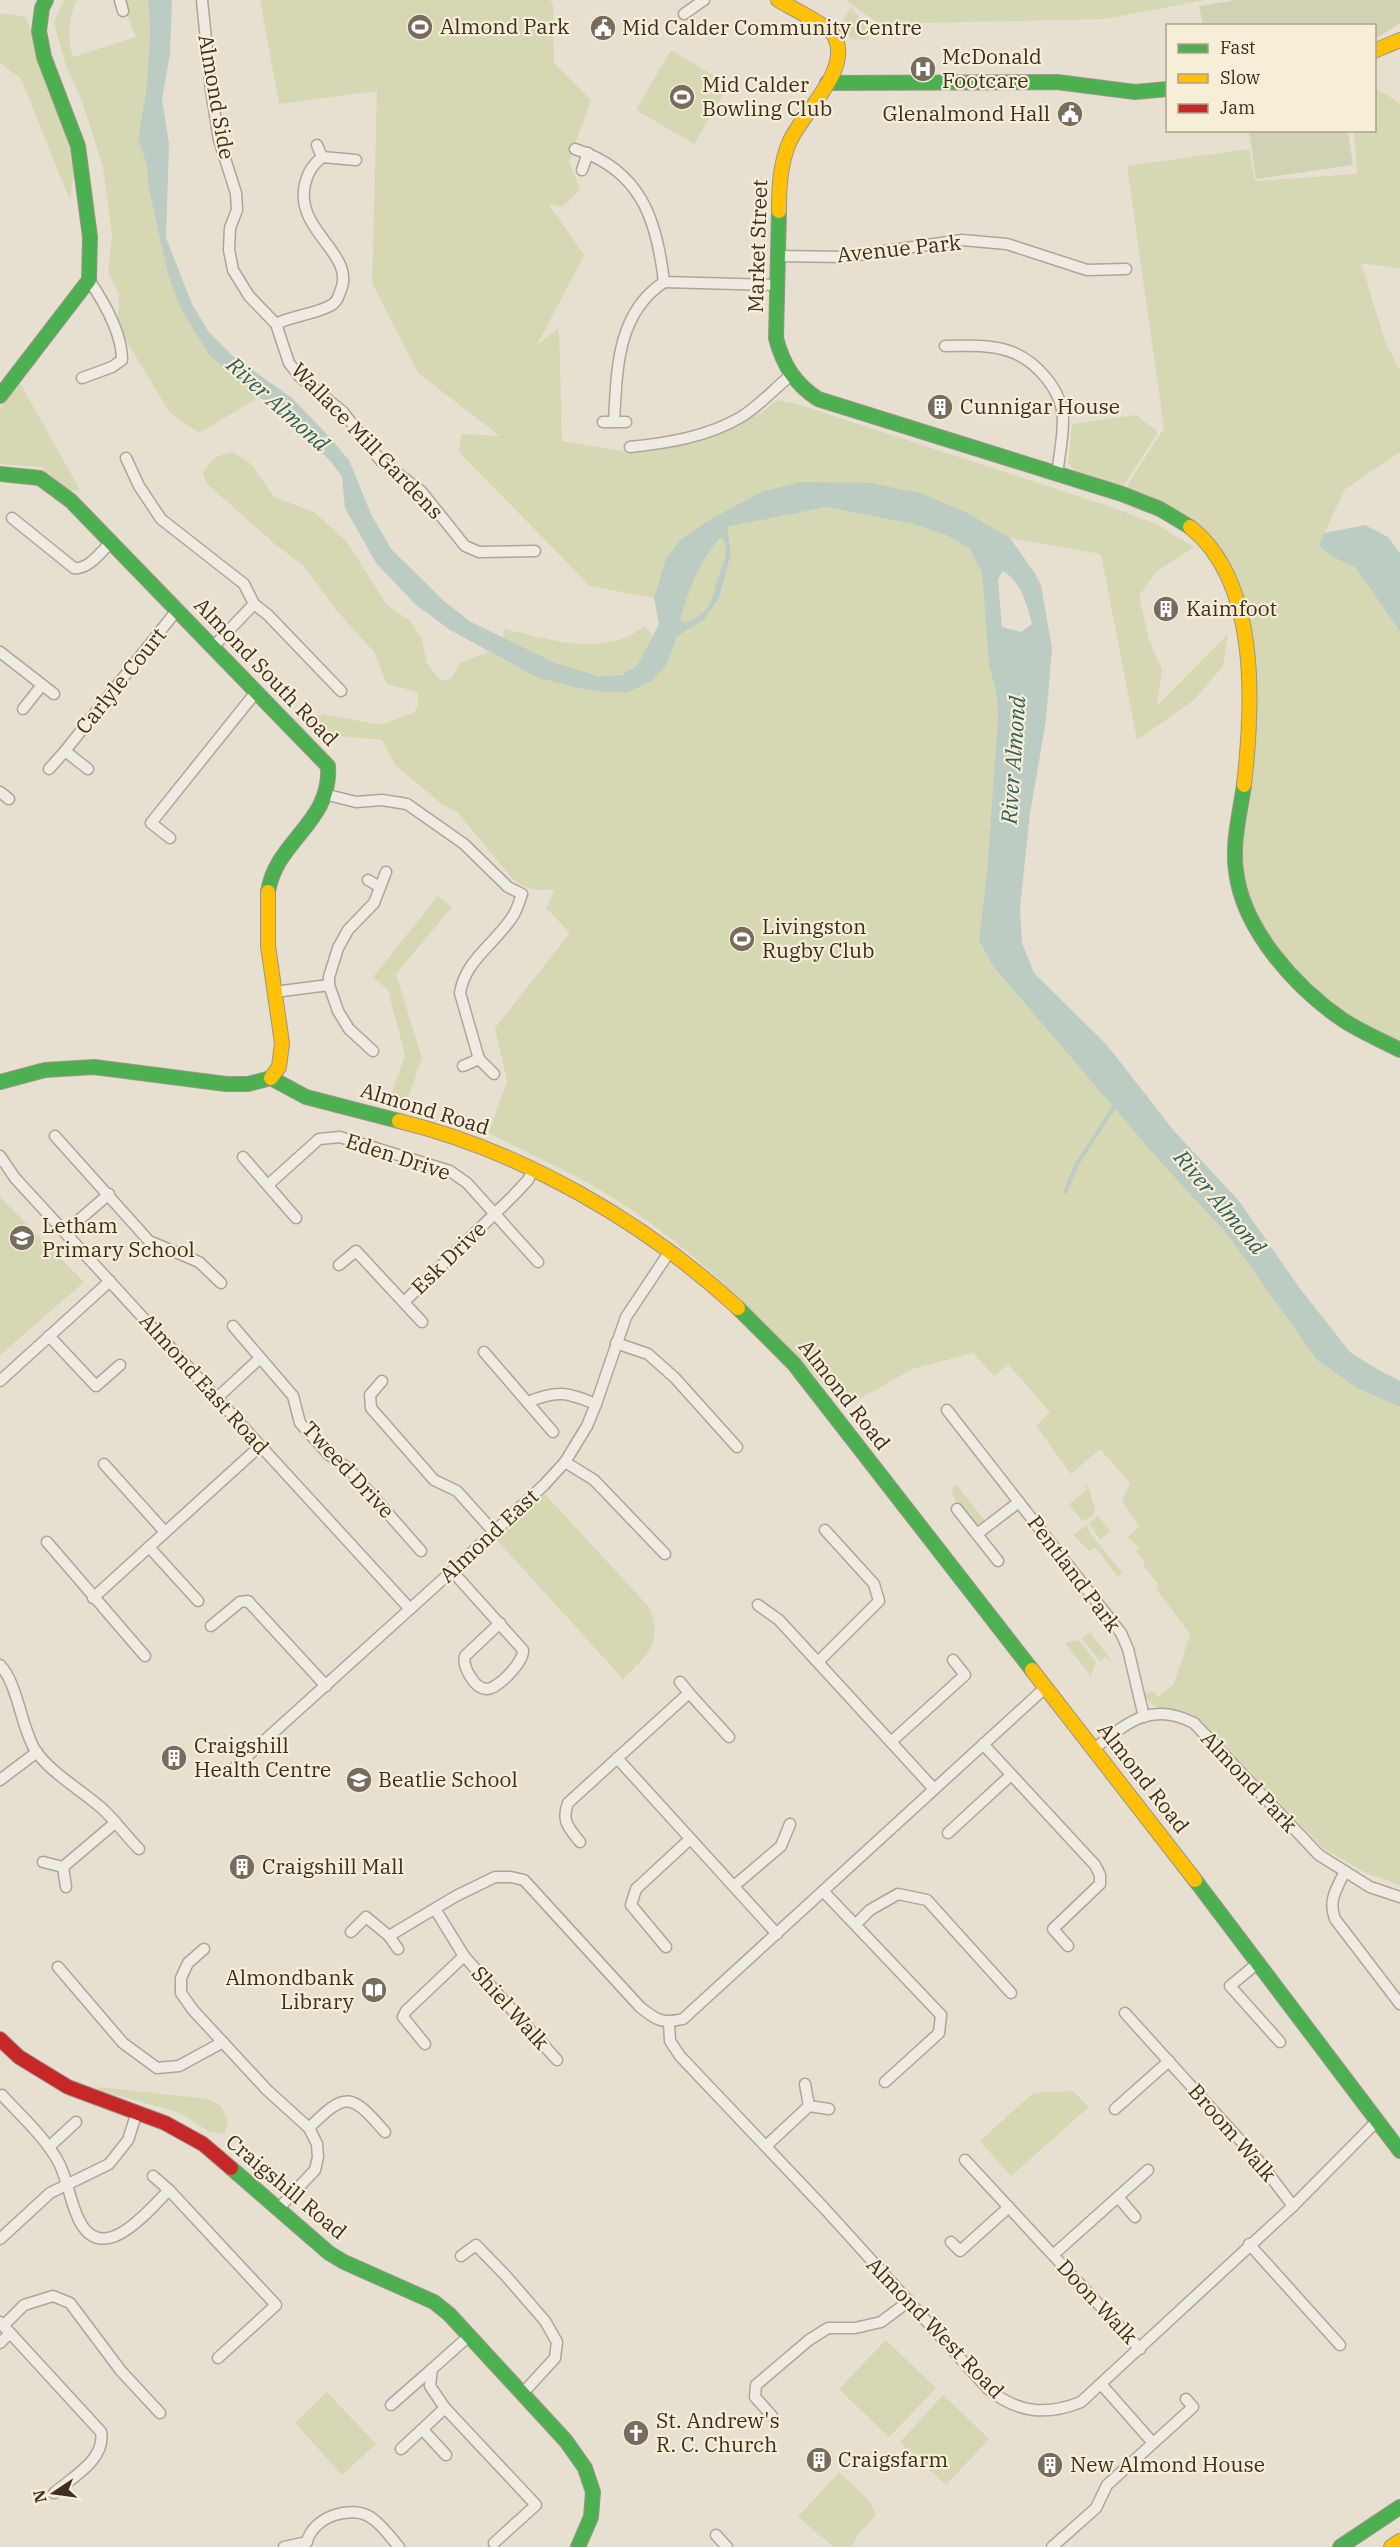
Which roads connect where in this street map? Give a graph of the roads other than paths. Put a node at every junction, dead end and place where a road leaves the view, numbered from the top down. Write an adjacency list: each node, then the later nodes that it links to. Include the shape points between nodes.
1 (46, 0): 19 (street, via 39,31 44,57 78,146 90,237)
2 (202, 0): 16 (street, Almond Side, via 219,140)
3 (704, 0): 5 (street)
4 (778, 0): 8 (street, Market Street, via 832,32 839,50 837,67)
5 (684, 14)
6 (1400, 39): 7 (street)
7 (1376, 50)
8 (827, 83): 9 (street, via 1057,82 1136,92); 17 (street, Market Street, via 790,141 782,164)
9 (1166, 89)
10 (317, 145): 13 (street)
11 (575, 149): 12 (street)
12 (588, 153): 15 (street); 20 (street, via 624,176 642,201 656,229)
13 (322, 158): 14 (street); 22 (street, via 308,171 304,210 339,260 345,282 333,304)
14 (356, 160)
15 (582, 170)
16 (236, 193): 22 (street, Wallace Mill Gardens, via 237,210 230,228 229,250 233,270 249,296)
17 (777, 256): 18 (street, Avenue Park, via 863,255 962,240 1007,244 1087,270); 21 (street, Market Street)
18 (1126, 269)
19 (89, 280): 27 (street, via 102,298 122,347 122,360); 28 (street)
20 (664, 282): 21 (street); 29 (street, via 643,298 627,327 617,361 620,422)
21 (776, 285): 26 (street, Market Street, via 776,339)
22 (276, 324): 36 (street, Wallace Mill Gardens, via 289,363 300,377 343,412 381,461 421,491 465,546 479,552 506,546)
23 (945, 346): 24 (street)
24 (959, 346): 25 (street); 33 (street, via 1010,351 1036,367 1055,390 1063,418)
25 (958, 359)
26 (790, 376): 30 (street, via 741,417 699,436); 33 (street, via 818,399)
27 (82, 378)
28 (0, 396)
29 (603, 422)
30 (630, 447)
31 (126, 458): 37 (street, via 161,519 244,584)
32 (0, 474): 35 (street, Almond South Road, via 40,478 71,501)
33 (1057, 475): 56 (street, via 1167,512 1209,545 1235,596 1251,673 1249,738 1236,845 1241,896 1257,928 1306,989 1334,1014)
34 (12, 518): 35 (street, via 28,525 74,568 85,566)
35 (110, 543): 38 (street, Almond South Road)
36 (535, 550)
37 (254, 604): 39 (street); 42 (street)
38 (177, 610): 39 (street, Almond South Road); 46 (street, Carlyle Court)
39 (214, 646): 43 (street, Almond South Road)
40 (0, 652): 41 (street)
41 (42, 685): 44 (street); 45 (street)
42 (341, 691)
43 (256, 692): 49 (street, Almond South Road, via 328,766); 50 (street, via 147,828)
44 (54, 694)
45 (23, 709)
46 (65, 751): 47 (street, Carlyle Court); 48 (street, Carlyle Court)
47 (50, 769)
48 (88, 769)
49 (328, 795): 55 (street, via 283,853 268,886 266,911); 58 (street, via 356,802 382,800 407,804 464,844 508,888 522,894 515,914 466,972 461,984 460,993)
50 (171, 838)
51 (386, 872): 53 (street)
52 (368, 880): 53 (street)
53 (380, 887): 54 (street, via 374,903 348,930 338,948)
54 (329, 985): 55 (street); 57 (street, via 349,1029)
55 (274, 992): 61 (street, via 281,1042 279,1067)
56 (1400, 1050)
57 (373, 1051)
58 (479, 1059): 59 (street); 60 (street)
59 (463, 1066)
60 (494, 1074)
61 (271, 1078): 62 (street, via 226,1084 74,1067); 66 (street, Almond Road, via 304,1096 418,1125)
62 (0, 1082)
63 (55, 1136): 68 (street)
64 (0, 1156): 71 (street, Almond East Road)
65 (243, 1157): 67 (street)
66 (533, 1169): 69 (street, Esk Drive, via 528,1180); 72 (street, Almond Road)
67 (268, 1185): 69 (street, Eden Drive, via 319,1139 340,1137 450,1170); 70 (street)
68 (109, 1194): 71 (street); 76 (street, via 149,1241 199,1262)
69 (494, 1215): 73 (street, Esk Drive); 77 (street, Esk Drive)
70 (296, 1218)
71 (65, 1232): 75 (street, Almond East Road)
72 (670, 1251): 81 (street, Almond East, via 637,1297); 120 (street, Almond Road, via 738,1306 794,1364)
73 (538, 1262)
74 (339, 1265): 77 (street, Esk Drive, via 356,1251)
75 (110, 1281): 80 (street); 87 (street, Almond East Road)
76 (221, 1283)
77 (404, 1302): 78 (street, Esk Drive)
78 (422, 1322)
79 (233, 1326): 83 (street, Tweed Drive)
80 (49, 1336): 84 (street, via 96,1386); 85 (street)
81 (616, 1343): 89 (street, Almond East); 93 (street, via 648,1354)
82 (484, 1352): 88 (street)
83 (260, 1358): 87 (street); 104 (street, Tweed Drive, via 293,1396 300,1423 328,1455 349,1469)
84 (120, 1365)
85 (0, 1381)
86 (382, 1381): 100 (street, via 370,1395 371,1408 434,1480 457,1491)
87 (217, 1398): 92 (street, Almond East Road)
88 (528, 1402): 89 (street, via 567,1393); 91 (street)
89 (596, 1404): 94 (street, Almond East)
90 (947, 1410): 96 (street, Pentland Park)
91 (553, 1432)
92 (260, 1446): 99 (street); 111 (street, Almond East Road)
93 (737, 1447)
94 (565, 1462): 100 (street, Almond East); 105 (street, via 594,1480)
95 (104, 1464): 99 (street)
96 (1019, 1502): 101 (street, Pentland Park); 122 (street, Pentland Park, via 1121,1633)
97 (957, 1509): 101 (street)
98 (825, 1530): 116 (street, via 874,1584 879,1601)
99 (165, 1532): 103 (street)
100 (493, 1532): 107 (street, Almond East)
101 (976, 1534): 106 (street)
102 (47, 1542): 108 (street)
103 (149, 1547): 108 (street); 109 (street)
104 (421, 1551)
105 (665, 1554)
106 (998, 1562)
107 (452, 1571): 111 (street, Almond East); 112 (street)
108 (93, 1598): 114 (street)
109 (198, 1601)
110 (758, 1605): 116 (street, via 779,1620)
111 (410, 1609): 119 (street, Almond East)
112 (500, 1623): 112 (street, via 524,1656 493,1688 486,1689 480,1687 463,1661)
113 (211, 1626): 119 (street, via 240,1602 248,1601)
114 (145, 1656)
115 (953, 1660): 124 (street, via 965,1675)
116 (818, 1662): 124 (street)
117 (0, 1665): 127 (street, via 10,1679 25,1730)
118 (680, 1682): 121 (street)
119 (326, 1686): 129 (street, Almond East)
120 (1046, 1687): 125 (street); 126 (street, Almond Road)
121 (689, 1693): 123 (street); 128 (street)
122 (1144, 1717): 126 (street, Almond Park); 141 (street, Almond Park, via 1160,1712 1176,1714 1194,1723 1319,1855)
123 (729, 1737)
124 (892, 1741): 132 (street)
125 (983, 1744): 130 (street); 132 (street)
126 (1094, 1749): 156 (street, Almond Road)
127 (37, 1752): 131 (street); 133 (street)
128 (617, 1758): 136 (street); 137 (street, via 568,1803 565,1824)
129 (234, 1768)
130 (1011, 1775): 135 (street); 151 (street, via 1100,1875 1100,1884 1053,1929)
131 (0, 1780)
132 (934, 1789): 144 (street)
133 (115, 1823): 138 (street); 140 (street)
134 (790, 1824): 142 (street, via 781,1846)
135 (948, 1833)
136 (690, 1839): 142 (street); 152 (street, via 636,1889 631,1905)
137 (580, 1842)
138 (139, 1849)
139 (43, 1862): 140 (street)
140 (63, 1867): 143 (street)
141 (1344, 1873): 145 (street, Almond Park); 159 (street, via 1333,1895 1335,1919)
142 (734, 1886): 149 (street)
143 (66, 1887)
144 (823, 1891): 147 (street); 149 (street)
145 (1400, 1897)
146 (435, 1909): 150 (street); 155 (street, Shiel Walk); 161 (street, via 495,1877 524,1880 640,2007 654,2019)
147 (856, 1924): 158 (street, via 870,1910 898,1894 927,1900); 168 (street, via 941,2016 939,2033)
148 (351, 1932): 150 (street, via 366,1917)
149 (777, 1934): 161 (street, via 693,2011)
150 (389, 1936): 154 (street)
151 (1068, 1946)
152 (666, 1947)
153 (204, 1949): 163 (street, via 188,1963 181,1978 182,1992)
154 (398, 1949)
155 (464, 1956): 165 (street, Shiel Walk, via 403,2017); 166 (street, Shiel Walk)
156 (1259, 1962): 164 (street, via 1230,1986); 175 (street, Almond Road)
157 (58, 1967): 163 (street, via 123,2043 157,2068 179,2066)
158 (1011, 1994)
159 (1400, 2004)
160 (1125, 2013): 167 (street, Broom Walk)
161 (669, 2023): 179 (street, Almond West Road, via 670,2041 680,2056)
162 (0, 2039): 174 (street, Craigshill Road, via 19,2057 68,2086)
163 (223, 2042): 177 (street)
164 (1280, 2042)
165 (425, 2044)
166 (557, 2060)
167 (1169, 2061): 173 (street); 188 (street, Broom Walk, via 1258,2160)
168 (885, 2082)
169 (805, 2084): 171 (street)
170 (2, 2095): 180 (street)
171 (809, 2106): 172 (street); 179 (street)
172 (828, 2109)
173 (1115, 2109)
174 (137, 2112): 185 (street, via 128,2140 109,2164); 190 (street, Craigshill Road, via 202,2144)
175 (1377, 2121): 181 (street, Almond Road); 188 (street, Almond West Road)
176 (76, 2122): 180 (street)
177 (309, 2128): 178 (street, via 332,2106 348,2101 357,2103); 190 (street, via 318,2157 315,2170)
178 (385, 2132)
179 (766, 2146): 197 (street, Almond West Road)
180 (49, 2147): 185 (street)
181 (1400, 2150)
182 (965, 2160): 189 (street, Doon Walk)
183 (1148, 2170): 187 (street, Doon Walk)
184 (153, 2176): 186 (street)
185 (67, 2184): 186 (street, via 79,2220 94,2236 109,2239 122,2235); 192 (street, via 50,2193)
186 (170, 2190): 203 (street, via 276,2305)
187 (1118, 2197): 191 (street); 195 (street, Doon Walk)
188 (1293, 2206): 194 (street, Almond West Road)
189 (1009, 2207): 193 (street, via 960,2251); 195 (street, Doon Walk)
190 (278, 2210): 199 (street, Craigshill Road, via 344,2262 434,2302)
191 (1135, 2217)
192 (0, 2240)
193 (951, 2242)
194 (1249, 2244): 201 (street); 202 (street, Almond West Road)
195 (1053, 2255): 202 (street, Doon Walk)
196 (461, 2256): 206 (street, via 476,2245 545,2321 557,2342 555,2358)
197 (909, 2301): 205 (street, Almond West Road, via 988,2389 1009,2404 1025,2409 1065,2408 1081,2402); 211 (street, via 881,2322 855,2328 828,2328 782,2363 756,2385 755,2397)
198 (4, 2327): 200 (street); 210 (street, via 24,2305 53,2296 70,2303 120,2371); 216 (street, via 101,2432 103,2442 97,2457)
199 (469, 2336): 204 (street); 206 (street, Craigshill Road)
200 (0, 2343)
201 (1340, 2345)
202 (1140, 2349): 205 (street, Almond West Road)
203 (218, 2358)
204 (432, 2369): 208 (street); 209 (street, via 430,2385)
205 (1101, 2384): 213 (street)
206 (522, 2394): 224 (street, Craigshill Road, via 572,2448 591,2481 591,2525)
207 (1186, 2399): 213 (street, via 1194,2407)
208 (391, 2405)
209 (445, 2408): 212 (street); 220 (street, via 536,2505)
210 (160, 2413)
211 (772, 2416)
212 (423, 2430): 214 (street); 215 (street)
213 (1153, 2443): 226 (street, via 1107,2485 1096,2508)
214 (401, 2450)
215 (446, 2455)
216 (54, 2493)
217 (1400, 2507): 227 (street)
218 (716, 2535): 225 (street)
219 (1400, 2541): 228 (street)
220 (494, 2543)
221 (309, 2545): 222 (street); 223 (street, via 309,2535 321,2522 342,2512 355,2512 372,2518)
222 (284, 2547)
223 (399, 2547)
224 (578, 2547)
225 (727, 2547)
226 (1052, 2547)
227 (1340, 2547)
228 (1391, 2547)

